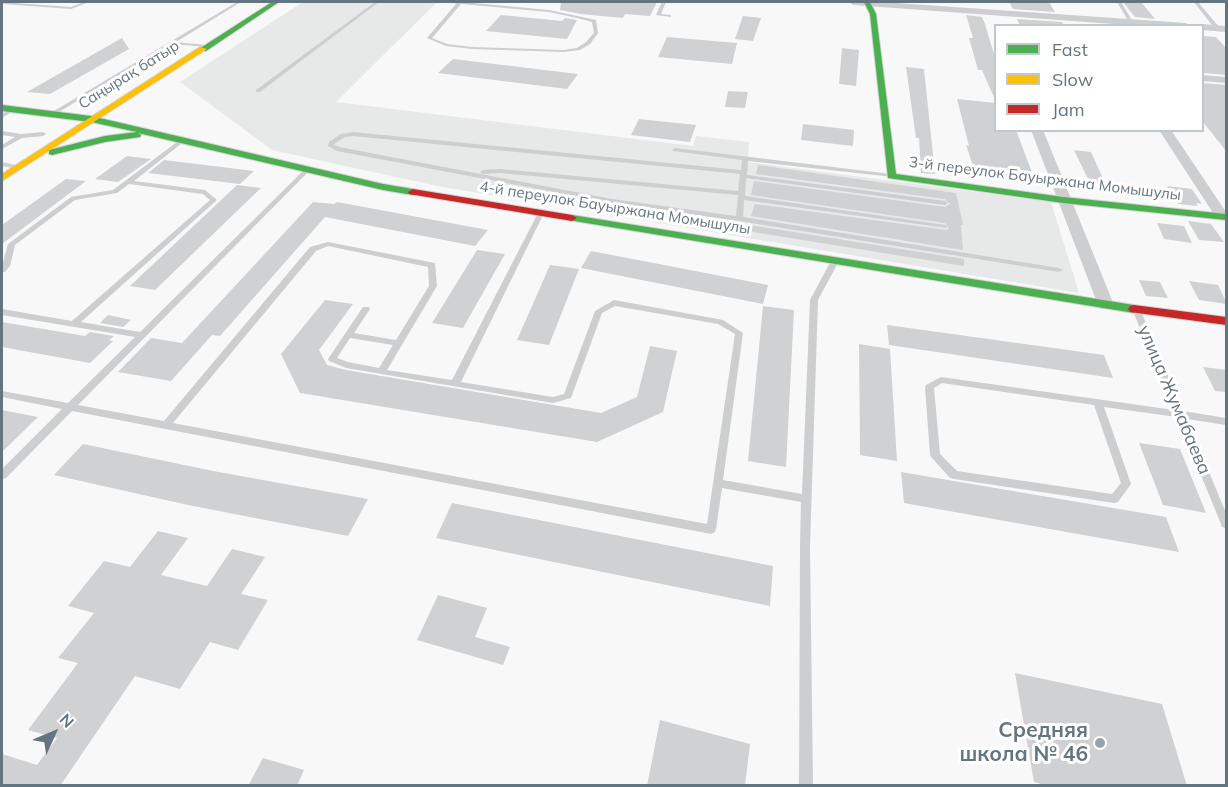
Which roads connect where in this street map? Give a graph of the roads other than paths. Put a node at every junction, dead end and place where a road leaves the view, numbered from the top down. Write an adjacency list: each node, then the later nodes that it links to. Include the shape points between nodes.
1 (87, 2): 11 (lane, via 71,8)
2 (239, 2): 19 (lane)
3 (276, 2): 20 (street, Саңырақ батыр)
4 (377, 2): 24 (lane)
5 (457, 2): 5 (lane, via 429,38 472,48 564,51 588,44 596,33 594,21 549,10)
6 (664, 2): 13 (lane, via 658,15)
7 (853, 2): 8 (street)
8 (868, 2): 12 (street); 44 (street, 3-й переулок Бауыржана Момышулы, via 873,14)
9 (1119, 2): 14 (lane)
10 (1196, 2): 18 (lane)
11 (2, 3)
12 (991, 11): 14 (street); 15 (street)
13 (669, 16)
14 (1131, 21): 16 (street)
15 (995, 24)
16 (1164, 24)
17 (1204, 27): 18 (street)
18 (1222, 28)
19 (171, 43): 20 (lane); 26 (lane)
20 (206, 46): 23 (street, Саңырақ батыр)
21 (1204, 78): 22 (street)
22 (1227, 80)
23 (139, 88): 26 (street, via 105,101); 27 (street, Саңырақ батыр); 28 (street, via 132,112)
24 (258, 91)
25 (6, 111): 26 (street, 4-й переулок Бауыржана Момышулы)
26 (46, 113): 27 (street, 4-й переулок Бауыржана Момышулы); 32 (street)
27 (91, 119): 28 (street, 4-й переулок Бауыржана Момышулы); 37 (street, Саңырақ батыр)
28 (149, 132): 34 (street, 4-й переулок Бауыржана Момышулы); 37 (street)
29 (1037, 132): 48 (street)
30 (1166, 132): 51 (street)
31 (2, 133): 33 (lane)
32 (43, 134): 33 (lane); 37 (street)
33 (21, 136): 35 (lane)
34 (183, 140): 41 (street, 4-й переулок Бауыржана Момышулы); 46 (lane)
35 (2, 147)
36 (675, 150): 38 (lane)
37 (38, 154): 40 (street, Саңырақ батыр)
38 (746, 158): 43 (lane); 44 (lane)
39 (2, 164): 40 (lane)
40 (18, 167): 45 (street, Саңырақ батыр)
41 (308, 169): 50 (street, 4-й переулок Бауыржана Момышулы, via 383,187); 63 (lane)
42 (472, 173): 43 (lane, via 337,149 330,143 353,134); 47 (lane, via 500,171); 52 (lane, via 612,201)
43 (743, 174): 47 (lane); 49 (lane)
44 (891, 176): 48 (street, 3-й переулок Бауыржана Момышулы)
45 (2, 178)
46 (127, 182): 55 (lane, via 115,192 73,198 12,244); 62 (lane, via 205,192 214,200)
47 (742, 195): 52 (lane); 53 (lane)
48 (1063, 200): 51 (street, 3-й переулок Бауыржана Момышулы); 57 (street)
49 (945, 203)
50 (541, 213): 54 (street, 4-й переулок Бауыржана Момышулы); 67 (lane)
51 (1224, 217)
52 (739, 219): 56 (lane)
53 (945, 227)
54 (835, 261): 57 (street, 4-й переулок Бауыржана Момышулы); 76 (lane, via 814,300)
55 (2, 270)
56 (1059, 270)
57 (1106, 305): 59 (street, 4-й переулок Бауыржана Момышулы)
58 (366, 309): 64 (lane)
59 (1136, 309): 61 (street, 4-й переулок Бауыржана Момышулы); 71 (lane, улица Жумабаева)
60 (2, 312): 62 (lane)
61 (1227, 321)
62 (74, 324): 63 (lane)
63 (141, 335): 70 (lane)
64 (348, 335): 65 (lane); 66 (lane, via 332,359)
65 (399, 343): 66 (lane); 73 (lane, via 433,286 432,265 328,244 313,249)
66 (381, 372): 67 (lane)
67 (454, 384): 75 (lane, via 553,400 568,396 599,311 614,303 720,322 739,333)
68 (2, 394): 70 (lane)
69 (1098, 404): 69 (lane, via 1126,484 1114,499 954,475 934,455 929,387 941,380); 71 (lane)
70 (70, 407): 73 (lane); 74 (lane)
71 (1180, 414): 72 (lane); 77 (lane, улица Жумабаева)
72 (1227, 421)
73 (166, 425): 75 (lane, via 711,529)
74 (2, 475)
75 (718, 483): 76 (lane)
76 (807, 499): 78 (lane)
77 (1227, 524)
78 (806, 786)

